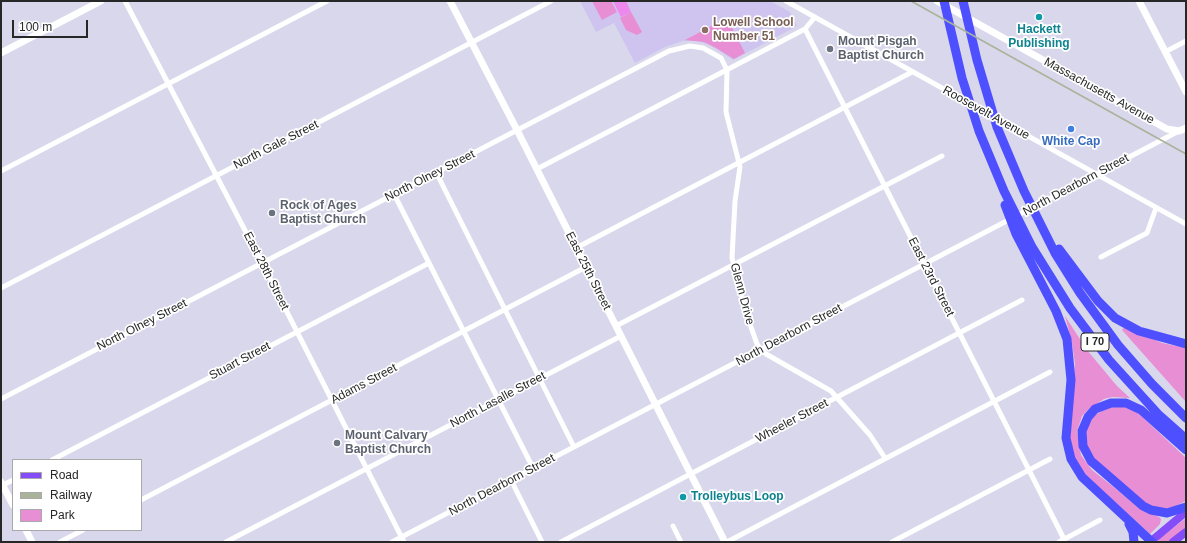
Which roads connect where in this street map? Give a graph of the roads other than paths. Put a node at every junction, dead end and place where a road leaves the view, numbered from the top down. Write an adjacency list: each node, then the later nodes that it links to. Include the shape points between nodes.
1 (101, 1): 16 (street)
2 (125, 1): 19 (street, East 28th Street)
3 (327, 1): 19 (street)
4 (450, 1): 14 (street, East 25th Street)
5 (551, 1): 14 (street, North Gale Street)
6 (786, 1): 11 (street, Roosevelt Avenue)
7 (937, 1): 22 (street, Massachusetts Avenue, via 1167,129)
8 (944, 1): 36 (highway, via 962,78 979,131)
9 (963, 1): 34 (highway, I 70, via 982,79 1004,144)
10 (1139, 1): 15 (street)
11 (815, 17): 12 (street); 18 (street, Roosevelt Avenue)
12 (805, 29): 17 (street); 21 (street, East 23rd Street)
13 (1186, 41): 15 (street)
14 (472, 43): 23 (street, East 25th Street); 30 (street, North Gale Street)
15 (1165, 52): 20 (street)
16 (1, 53)
17 (727, 70): 23 (street, North Olney Street, via 721,58 703,48 674,48); 25 (street, Glenn Drive, via 726,112); 26 (street)
18 (912, 72): 21 (street); 29 (street, Roosevelt Avenue)
19 (168, 84): 27 (street); 30 (street, East 28th Street)
20 (1186, 92)
21 (845, 107): 25 (street); 31 (street, East 23rd Street)
22 (1183, 129): 29 (street, North Dearborn Street)
23 (517, 130): 26 (street, East 25th Street); 28 (street, North Olney Street)
24 (942, 156): 31 (street)
25 (739, 162): 37 (street); 42 (street, Glenn Drive)
26 (537, 169): 37 (street, East 25th Street)
27 (1, 171)
28 (436, 172): 32 (street, North Olney Street); 46 (street)
29 (1096, 174): 33 (street, Roosevelt Avenue); 41 (street, North Dearborn Street)
30 (217, 175): 39 (street, East 28th Street); 44 (street, North Gale Street)
31 (885, 186): 41 (street, East 23rd Street); 42 (street)
32 (394, 194): 39 (street, North Olney Street); 40 (street)
33 (1156, 208): 35 (street, Roosevelt Avenue); 38 (street, via 1147,233)
34 (1039, 222): 52 (highway, via 1094,296 1112,315 1139,331); 62 (highway, I 70, via 1065,271 1098,319 1143,374)
35 (1186, 224)
36 (1020, 232): 63 (highway, I 70, via 1092,338 1137,392); 80 (highway, via 1067,340 1071,372 1066,438 1068,453 1082,477)
37 (576, 248): 43 (street, East 25th Street)
38 (1101, 257)
39 (262, 263): 49 (street, East 28th Street); 57 (street, North Olney Street)
40 (429, 263): 48 (street); 49 (street, Stuart Street)
41 (925, 264): 50 (street, East 23rd Street); 53 (street, North Dearborn Street)
42 (733, 265): 47 (street); 53 (street, Glenn Drive, via 746,315)
43 (586, 267): 46 (street, Adams Street); 47 (street, East 25th Street)
44 (1, 288)
45 (1022, 300): 50 (street, Wheeler Street)
46 (505, 310): 48 (street, Adams Street); 55 (street)
47 (616, 326): 51 (street, East 25th Street)
48 (464, 331): 58 (street, Adams Street); 59 (street)
49 (297, 332): 58 (street, East 28th Street); 67 (street, Stuart Street)
50 (960, 333): 56 (street, Wheeler Street); 60 (street, East 23rd Street)
51 (621, 336): 55 (street, North Lasalle Street); 61 (street, East 25th Street)
52 (1186, 344)
53 (760, 350): 56 (street, via 822,385); 61 (street, North Dearborn Street)
54 (1050, 372): 60 (street)
55 (540, 378): 59 (street, North Lasalle Street); 64 (street)
56 (837, 397): 66 (street, via 870,435); 72 (street, Wheeler Street)
57 (1, 399)
58 (332, 400): 70 (street, East 28th Street); 76 (street, Adams Street)
59 (498, 400): 69 (street); 70 (street, North Lasalle Street)
60 (994, 402): 66 (street); 71 (street, East 23rd Street)
61 (655, 405): 64 (street, North Dearborn Street); 72 (street, East 25th Street)
62 (1186, 418)
63 (1186, 439)
64 (574, 447): 69 (street, North Dearborn Street)
65 (1186, 450): 78 (highway, via 1141,410 1120,402 1095,409 1082,431 1083,446 1091,461 1143,506 1167,513)
66 (885, 458): 95 (street)
67 (54, 459)
68 (1050, 459): 71 (street)
69 (533, 468): 74 (street, North Dearborn Street)
70 (367, 469): 86 (street, East 28th Street); 90 (street, North Lasalle Street)
71 (1029, 470): 87 (street, East 23rd Street); 96 (street)
72 (690, 474): 93 (street, Wheeler Street); 95 (street, East 25th Street)
73 (12, 480): 75 (street)
74 (511, 480): 86 (street, North Dearborn Street); 92 (street)
75 (2, 484): 77 (street)
76 (142, 499)
77 (12, 503)
78 (1186, 507)
79 (1186, 512): 99 (main road)
80 (1122, 515): 98 (highway, via 1132,528); 99 (highway)
81 (1100, 520): 87 (street)
82 (673, 526): 94 (street)
83 (26, 531): 88 (street)
84 (82, 531): 89 (street)
85 (1186, 532): 100 (main road)
86 (403, 539): 91 (street, North Dearborn Street)
87 (1064, 539): 97 (street)
88 (32, 542)
89 (60, 542)
90 (226, 542)
91 (392, 542)
92 (542, 542)
93 (561, 542)
94 (681, 542)
95 (726, 542)
96 (892, 542)
97 (1059, 542)
98 (1134, 542)
99 (1151, 542)
100 (1173, 542)

